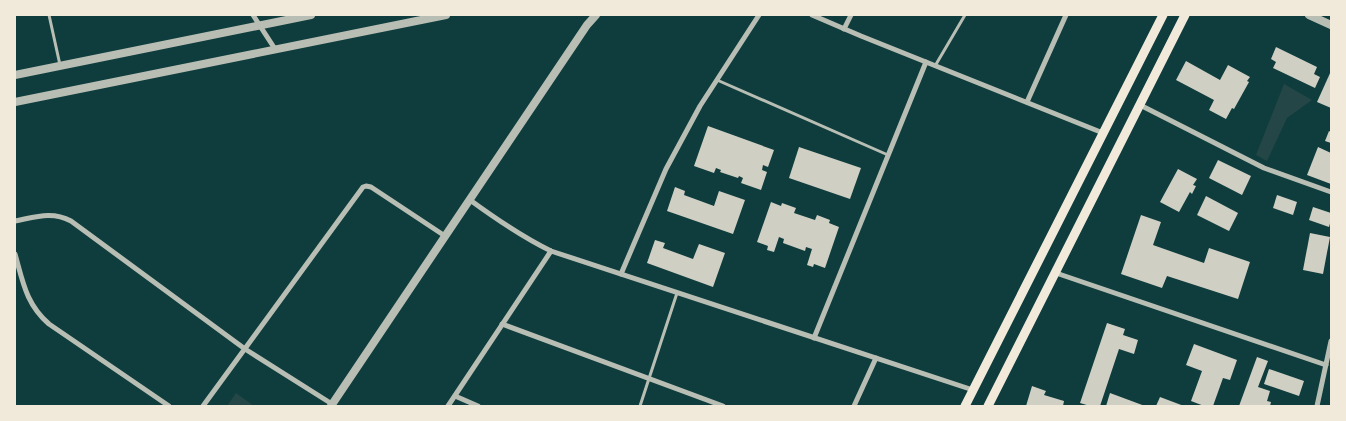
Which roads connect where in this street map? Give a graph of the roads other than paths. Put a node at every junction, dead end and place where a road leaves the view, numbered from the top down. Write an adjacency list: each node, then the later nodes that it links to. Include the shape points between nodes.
1 (49, 15): 21 (lane)
2 (253, 15): 17 (street)
3 (311, 15): 17 (street)
4 (446, 15): 19 (street)
5 (590, 15): 15 (street)
6 (596, 15): 15 (street)
7 (759, 15): 24 (street)
8 (812, 15): 18 (street)
9 (851, 15): 18 (street)
10 (965, 15): 22 (lane)
11 (1066, 15): 26 (street)
12 (1164, 15): 28 (main road)
13 (1185, 15): 27 (main road)
14 (1309, 15): 16 (street)
15 (587, 25): 31 (street)
16 (1331, 25)
17 (258, 26): 19 (street); 21 (street)
18 (844, 29): 20 (street)
19 (275, 50): 25 (street)
20 (926, 62): 22 (street); 29 (street)
21 (60, 65): 23 (street)
22 (935, 66): 26 (street)
23 (15, 74)
24 (717, 80): 29 (lane); 37 (street, via 658,185)
25 (15, 102)
26 (1027, 102): 28 (street)
27 (1140, 105): 30 (street, via 1264,168); 36 (main road)
28 (1104, 133): 46 (main road)
29 (888, 156): 40 (street)
30 (1331, 192)
31 (470, 200): 33 (street); 34 (street, via 510,229)
32 (15, 221): 42 (street, via 52,215 72,221)
33 (445, 236): 42 (street, via 366,186); 48 (street)
34 (551, 251): 37 (street); 39 (street)
35 (15, 254): 49 (street, via 28,294 40,316)
36 (1056, 273): 44 (street); 57 (main road)
37 (621, 274): 38 (street)
38 (677, 293): 40 (street); 45 (lane)
39 (502, 324): 45 (street); 47 (street)
40 (814, 338): 43 (street)
41 (1331, 341): 44 (street)
42 (244, 349): 48 (street); 50 (street)
43 (876, 358): 46 (street); 55 (street)
44 (1328, 366): 58 (street)
45 (649, 379): 53 (lane); 54 (street)
46 (973, 390): 56 (main road)
47 (455, 396): 51 (street); 52 (street)
48 (331, 405)
49 (169, 406)
50 (203, 406)
51 (448, 406)
52 (478, 406)
53 (640, 406)
54 (723, 406)
55 (854, 406)
56 (964, 406)
57 (988, 406)
58 (1317, 406)

